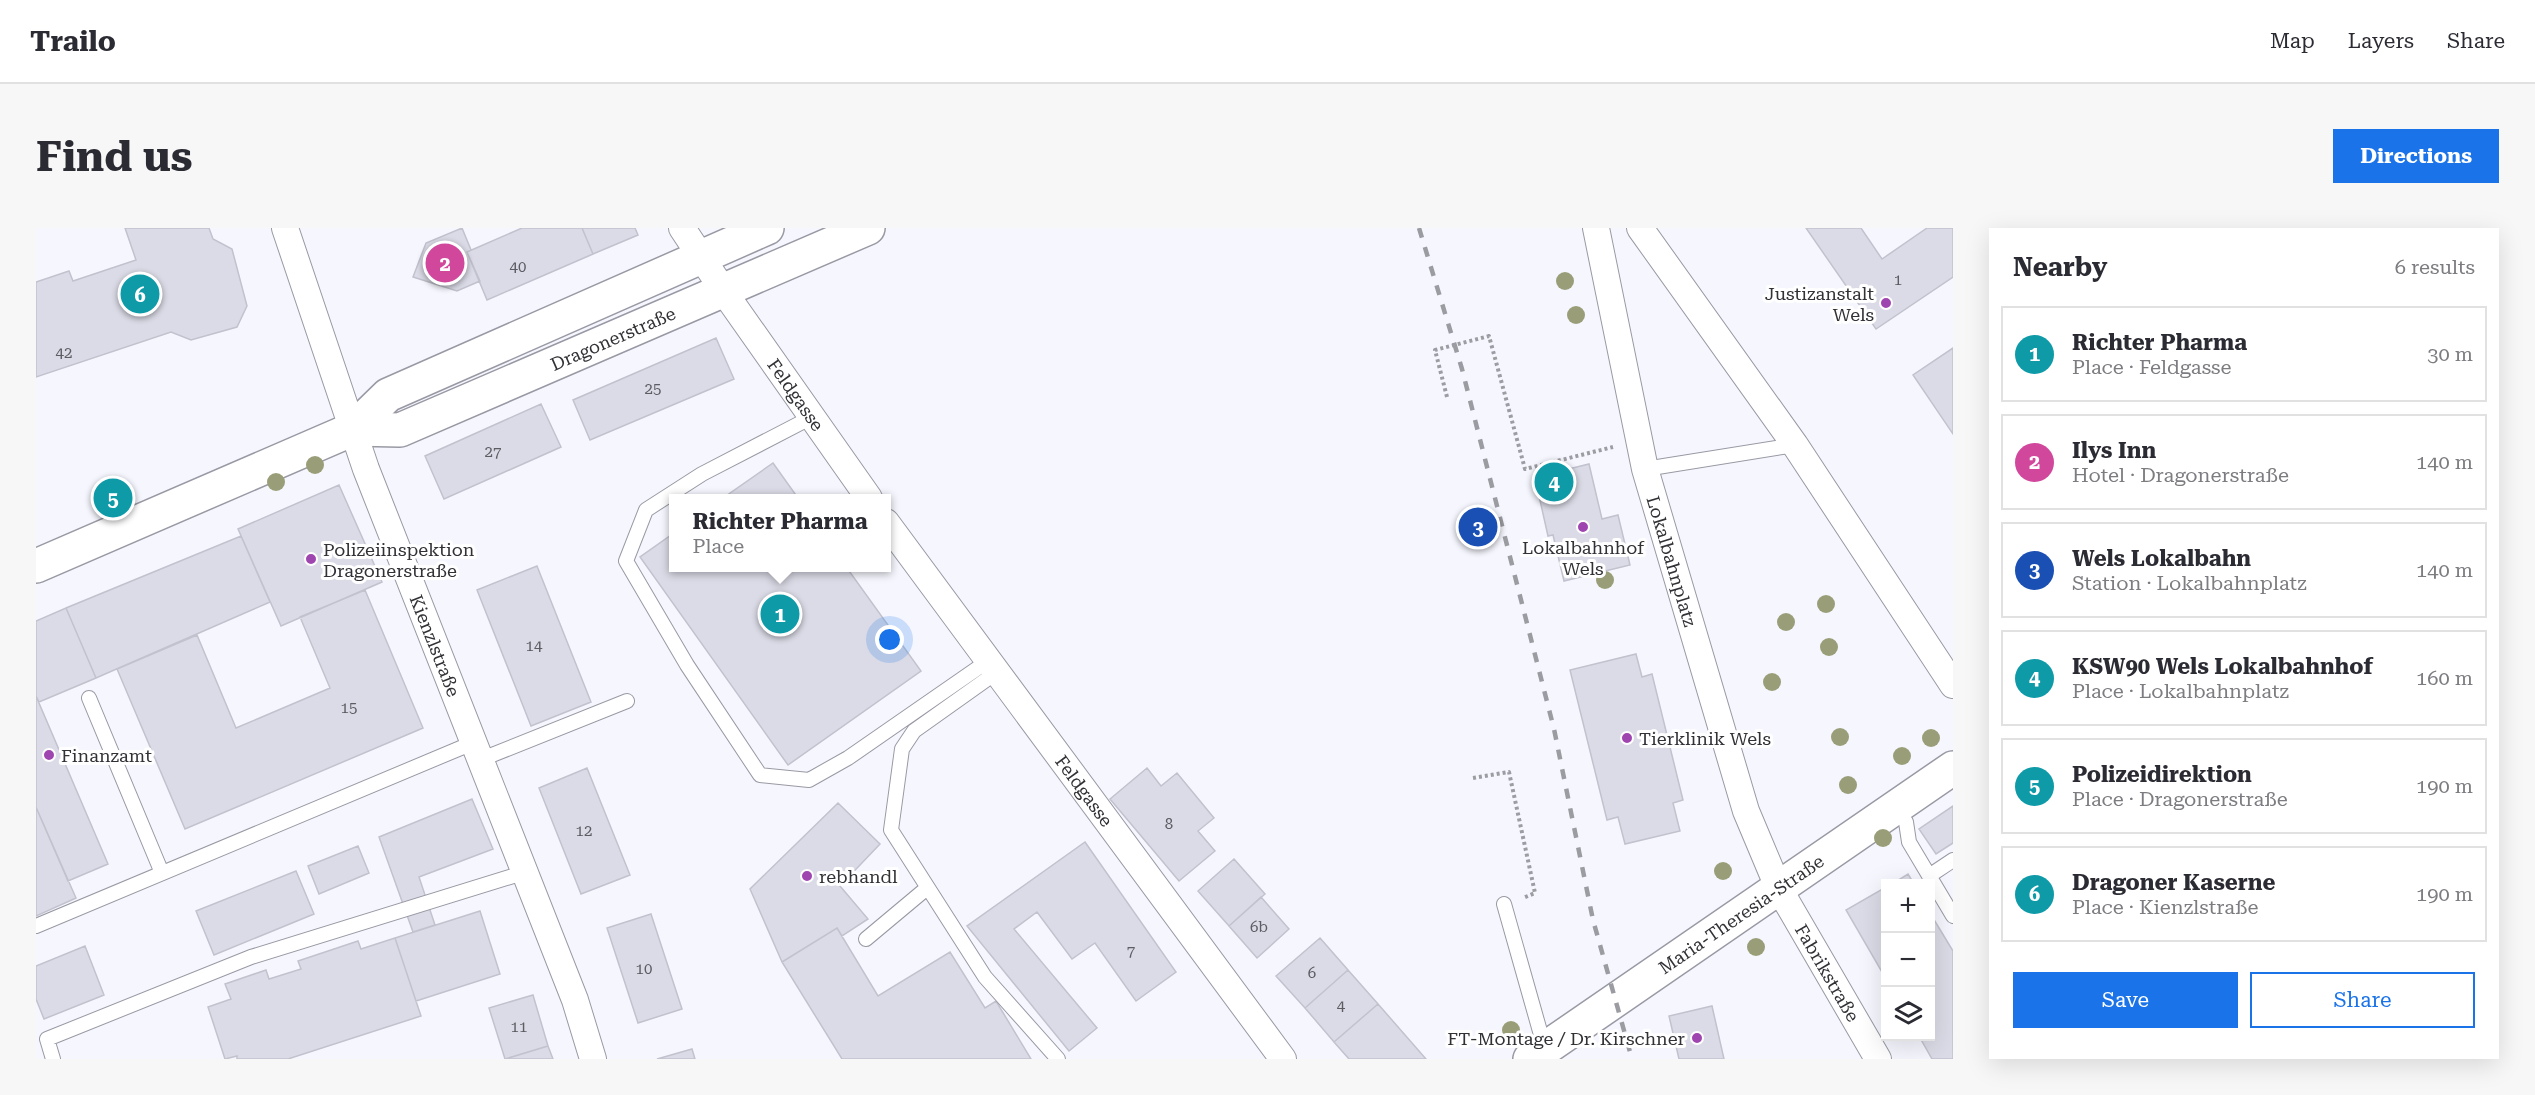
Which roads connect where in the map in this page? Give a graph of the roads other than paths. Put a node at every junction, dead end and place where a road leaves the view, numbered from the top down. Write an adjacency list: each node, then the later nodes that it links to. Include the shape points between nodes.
1 (285, 228): 10 (street, Kienzlstraße)
2 (682, 228): 7 (street, Feldgasse)
3 (766, 228): 7 (main road, Dragonerstraße)
4 (867, 228): 8 (main road, Dragonerstraße)
5 (1596, 228): 12 (street, Lokalbahnplatz)
6 (1640, 228): 11 (street)
7 (702, 258): 8 (street, Feldgasse); 10 (main road, Dragonerstraße, via 388,395)
8 (723, 291): 9 (street, Feldgasse); 10 (main road, Dragonerstraße, via 400,430)
9 (812, 417): 13 (lane); 14 (street, Feldgasse)
10 (353, 429): 17 (main road, Dragonerstraße); 22 (street, Kienzlstraße)
11 (1796, 446): 12 (lane); 19 (street)
12 (1645, 469): 29 (street, Lokalbahnplatz, via 1746,811)
13 (671, 494)
14 (866, 494)
15 (669, 495): 18 (lane, via 646,510 626,561 687,665 760,775 809,780)
16 (891, 529): 18 (street, Feldgasse)
17 (36, 567)
18 (993, 666): 30 (lane, via 915,731 902,749 891,830); 39 (street, Feldgasse)
19 (1953, 685)
20 (89, 698): 27 (lane)
21 (627, 702): 22 (lane)
22 (478, 751): 26 (street, Kienzlstraße); 27 (lane)
23 (1953, 768): 24 (main road, Maria-Theresia-Straße)
24 (1896, 807): 28 (lane, via 1906,822 1909,842); 29 (main road, Maria-Theresia-Straße)
25 (1953, 860): 28 (lane)
26 (526, 872): 36 (lane, via 251,957 47,1039); 37 (street, Kienzlstraße)
27 (162, 873): 33 (lane)
28 (1929, 876): 32 (lane)
29 (1778, 887): 35 (main road, Maria-Theresia-Straße); 40 (street, Fabrikstraße)
30 (927, 888): 34 (lane); 38 (lane, via 985,977)
31 (1504, 904): 35 (lane)
32 (1953, 916)
33 (36, 926)
34 (866, 939)
35 (1538, 1054)
36 (53, 1059)
37 (593, 1059)
38 (1058, 1059)
39 (1282, 1059)
40 (1878, 1059)

